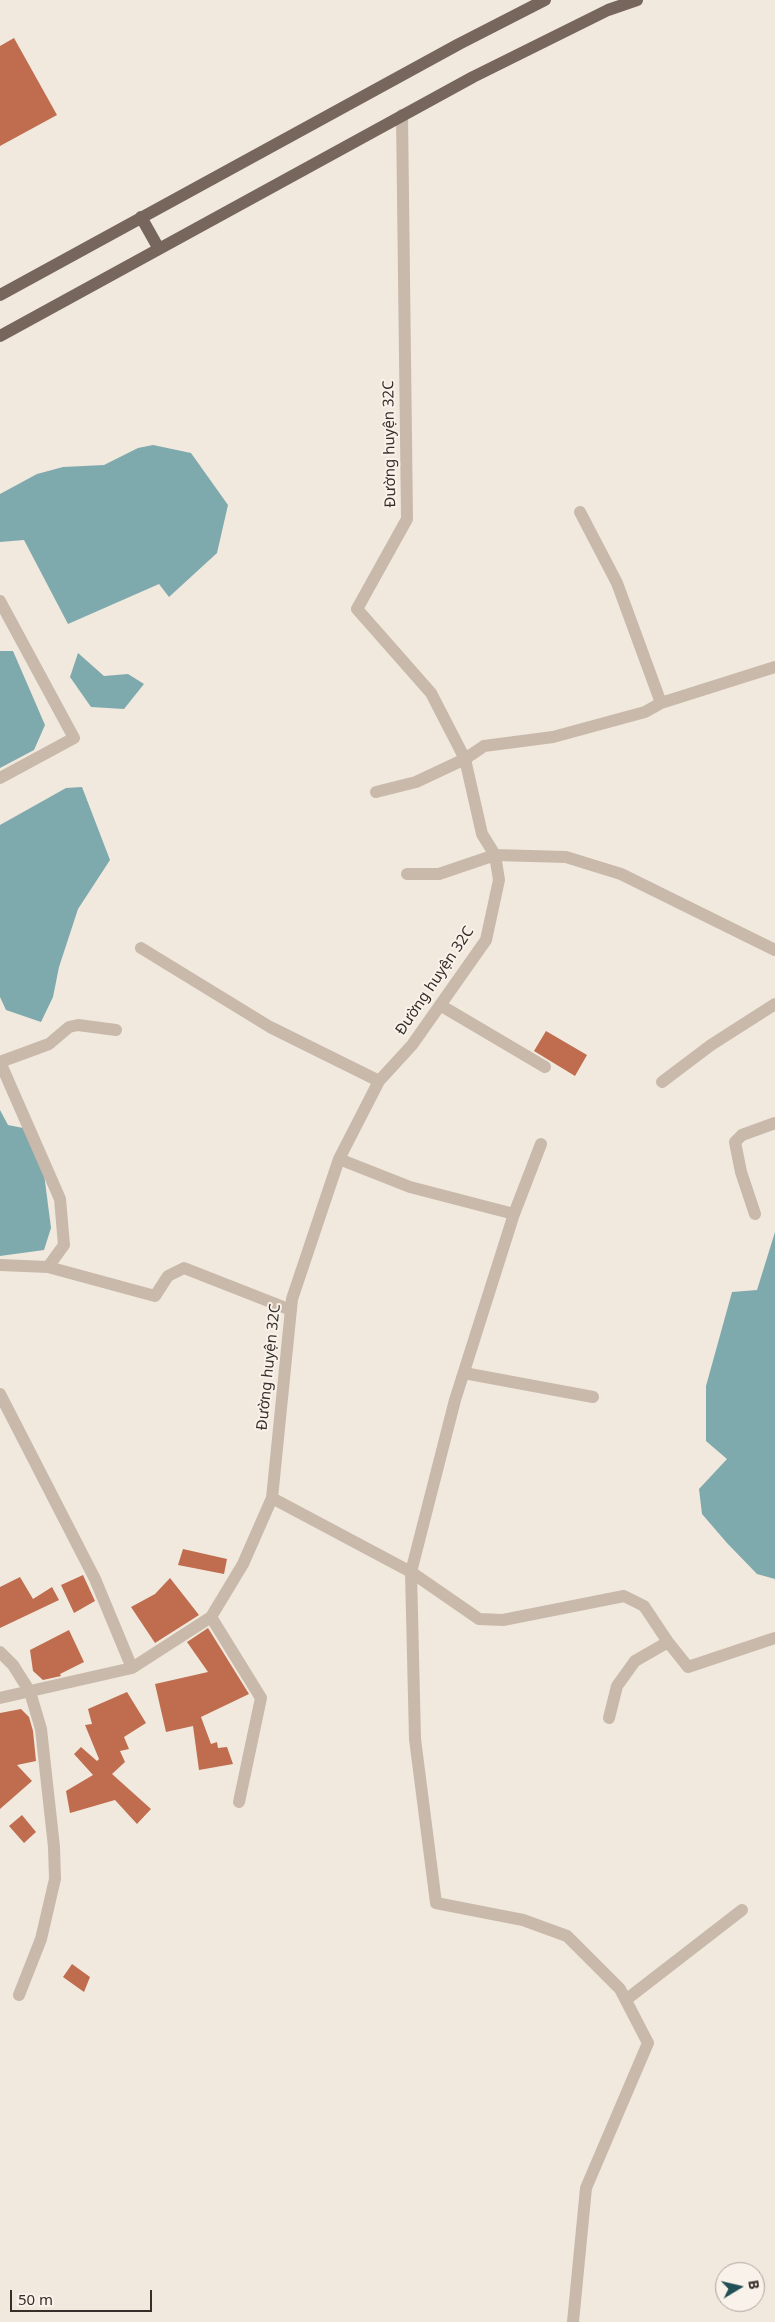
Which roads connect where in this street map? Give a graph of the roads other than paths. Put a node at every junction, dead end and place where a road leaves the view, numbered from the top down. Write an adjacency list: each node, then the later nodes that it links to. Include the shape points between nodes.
1 (544, 0): 4 (main road)
2 (637, 0): 3 (main road, via 608,10)
3 (402, 115): 5 (main road); 12 (street, Đường huyện 32C, via 407,519 357,608 431,693)
4 (141, 217): 5 (main road); 6 (main road)
5 (159, 249): 7 (main road)
6 (0, 294)
7 (0, 336)
8 (580, 512): 11 (street, via 617,583)
9 (0, 601): 13 (street, via 74,738)
10 (775, 667): 11 (street)
11 (661, 703): 12 (street, via 645,712 553,737 484,746)
12 (466, 758): 14 (street, via 416,782); 15 (street, Đường huyện 32C, via 482,834)
13 (0, 778)
14 (376, 792)
15 (495, 855): 16 (street, via 439,874); 18 (street, via 566,856 621,874); 20 (street, Đường huyện 32C, via 499,880 486,940)
16 (407, 874)
17 (141, 948): 24 (street, via 270,1027)
18 (775, 950)
19 (775, 1004): 25 (street, via 711,1045)
20 (440, 1005): 23 (street); 24 (street, Đường huyện 32C, via 412,1045)
21 (116, 1030): 22 (street, via 69,1027 49,1044)
22 (0, 1062): 32 (street, via 60,1200 64,1245)
23 (545, 1066)
24 (379, 1081): 28 (street, Đường huyện 32C)
25 (662, 1082)
26 (775, 1123): 30 (street, via 742,1135 735,1142)
27 (541, 1144): 29 (street)
28 (339, 1160): 29 (street, via 410,1187); 33 (street, Đường huyện 32C)
29 (514, 1214): 34 (street)
30 (755, 1214)
31 (0, 1265): 32 (street)
32 (48, 1267): 33 (street, via 155,1296 168,1276 184,1268)
33 (291, 1310): 37 (street, Đường huyện 32C)
34 (464, 1373): 36 (street); 38 (street)
35 (0, 1394): 43 (street, via 96,1579)
36 (593, 1397)
37 (272, 1498): 38 (street); 39 (street, Đường huyện 32C, via 243,1564)
38 (410, 1572): 41 (street, via 479,1619 503,1620 624,1596 644,1606); 50 (street, via 414,1739 436,1903 523,1920 567,1936)
39 (211, 1617): 43 (street, Đường huyện 32C); 47 (street, via 261,1698)
40 (775, 1638): 41 (street, via 688,1667)
41 (668, 1642): 46 (street, via 636,1660 617,1686)
42 (0, 1652): 44 (street, via 13,1665)
43 (132, 1668): 44 (street, Đường huyện 32C)
44 (30, 1692): 45 (street, Đường huyện 32C); 49 (street, via 41,1729 55,1879 41,1939)
45 (0, 1698)
46 (609, 1718)
47 (239, 1802)
48 (742, 1910): 50 (street)
49 (19, 1995)
50 (627, 1999): 51 (street, via 648,2043 586,2188)
51 (574, 2322)

